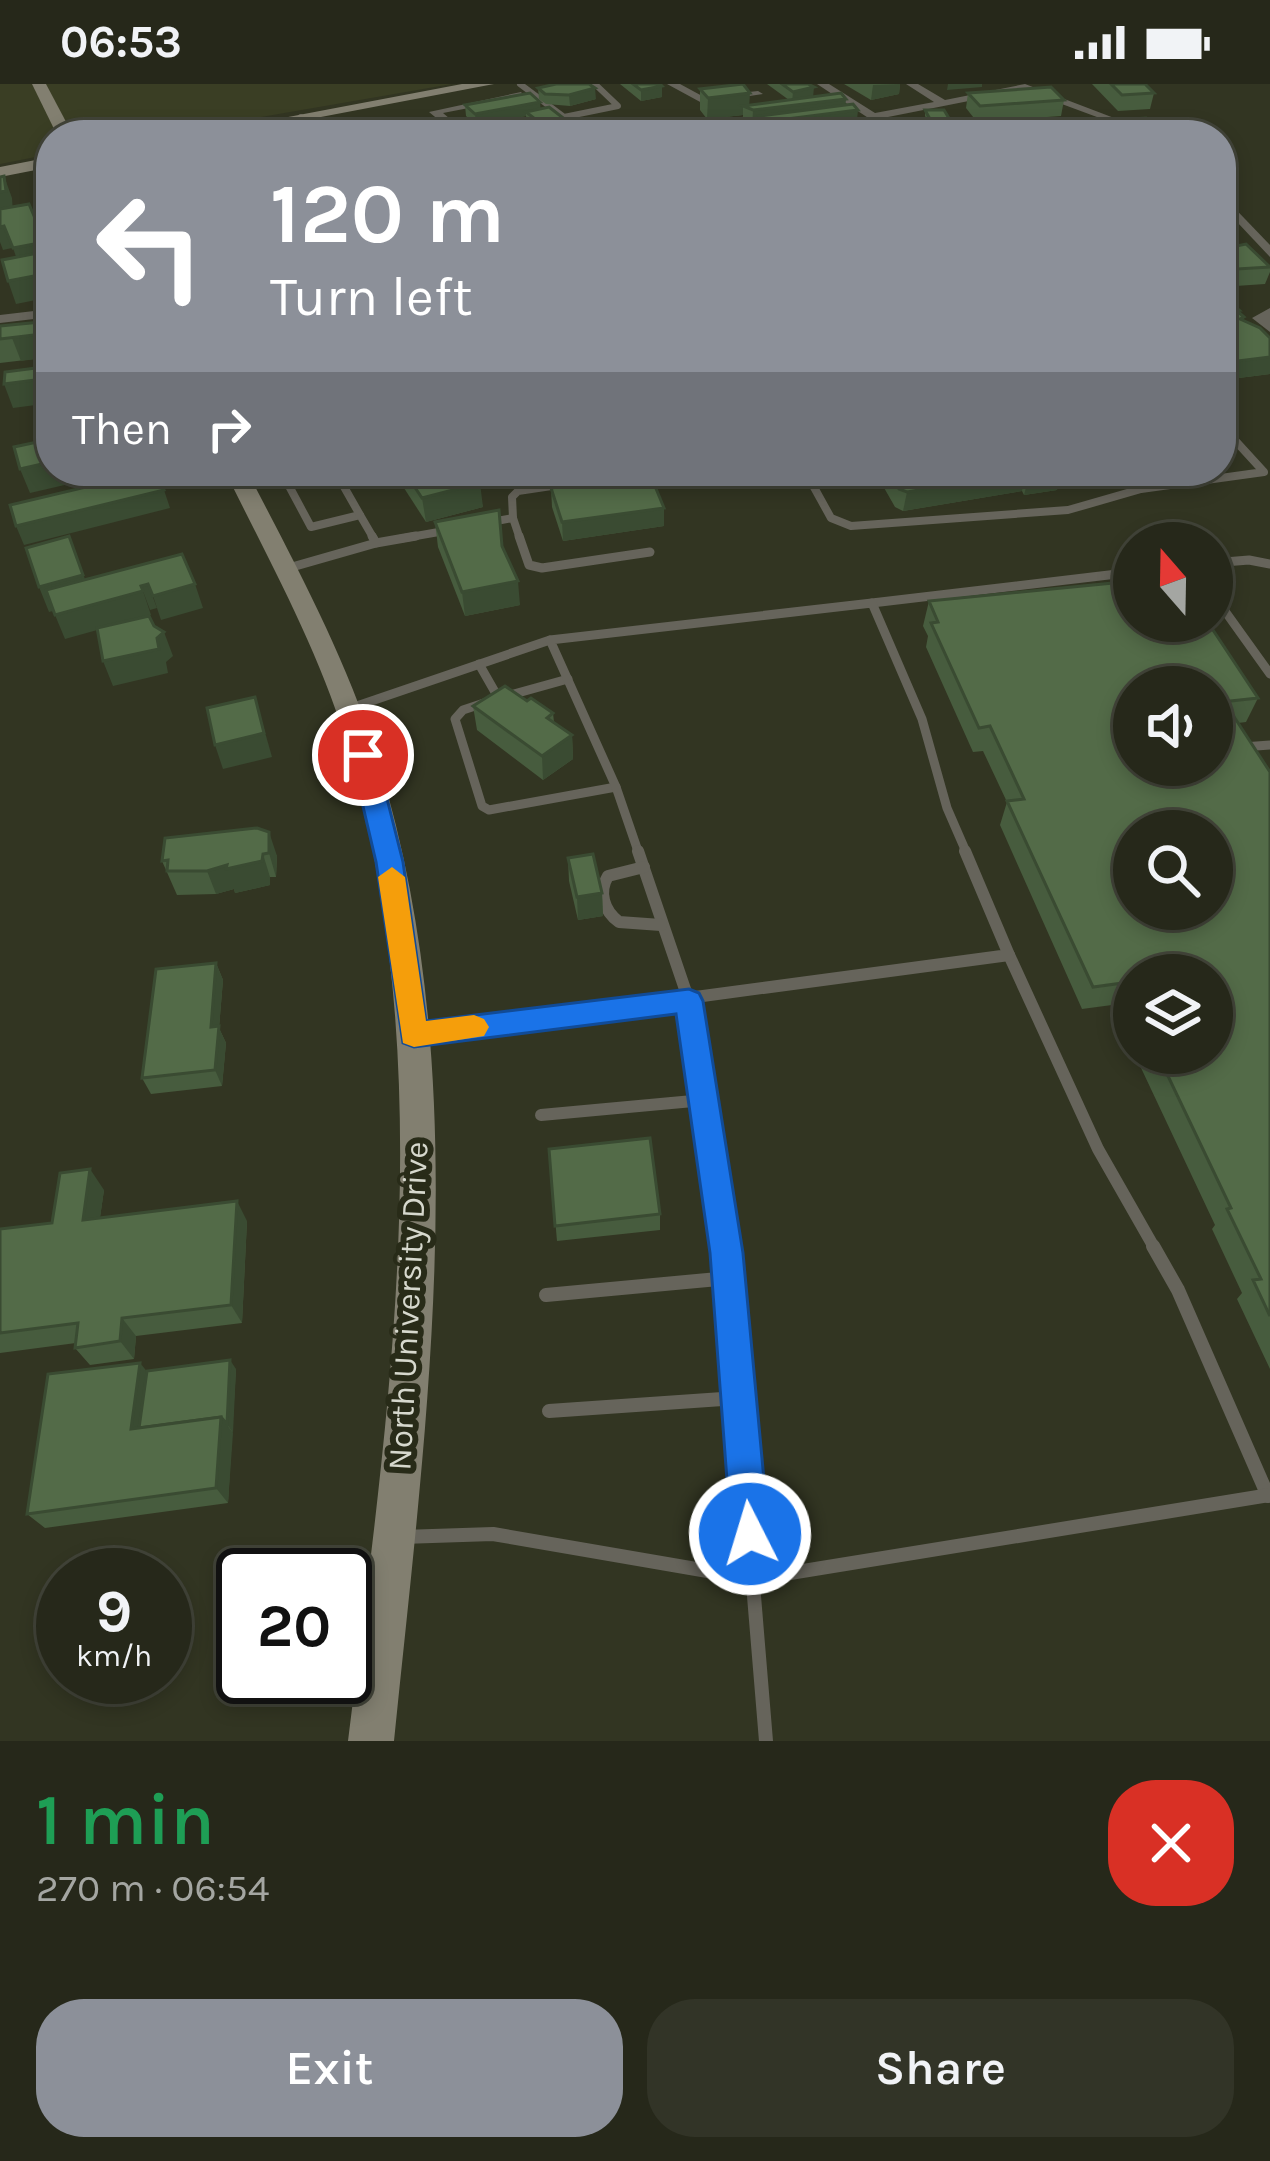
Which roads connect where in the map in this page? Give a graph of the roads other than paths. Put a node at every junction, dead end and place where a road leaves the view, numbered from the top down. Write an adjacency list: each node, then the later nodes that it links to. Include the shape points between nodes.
1 (39, 84): 15 (main road)
2 (596, 84): 8 (lane, via 618,106 565,117)
3 (672, 84): 10 (street, via 702,100)
4 (742, 84): 10 (street)
5 (822, 84): 14 (street)
6 (911, 84): 11 (street)
7 (478, 86): 9 (main road); 13 (main road)
8 (520, 90): 9 (street)
9 (491, 92): 18 (street, via 434,112)
10 (758, 94): 12 (street)
11 (942, 102): 14 (street); 20 (street, via 1033,88)
12 (770, 103)
13 (301, 117): 16 (main road); 17 (lane)
14 (873, 117): 19 (street)
15 (57, 120)
16 (284, 120)
17 (302, 120)
18 (444, 120)
19 (878, 120)
20 (1114, 120)
21 (36, 165): 22 (main road)
22 (0, 172)
23 (1236, 215): 24 (street)
24 (1270, 254)
25 (1270, 312): 28 (street, via 1259,318)
26 (36, 315): 27 (street)
27 (0, 319)
28 (1270, 328)
29 (1236, 440): 30 (lane)
30 (1267, 472): 31 (lane)
31 (1236, 476)
32 (244, 486): 44 (main road, North University Drive)
33 (289, 486): 38 (lane, via 311,527)
34 (344, 486): 38 (lane)
35 (552, 486): 39 (lane, via 518,491)
36 (813, 486): 37 (lane, via 831,518 851,526 1068,510)
37 (1163, 486)
38 (360, 515): 40 (lane)
39 (513, 518): 40 (lane); 41 (lane, via 529,565)
40 (376, 543): 44 (lane)
41 (650, 552)
42 (1233, 561): 43 (lane)
43 (1270, 564)
44 (285, 569): 53 (main road, North University Drive)
45 (1113, 574): 46 (lane)
46 (872, 603): 48 (lane); 59 (lane)
47 (1233, 622): 50 (lane)
48 (550, 640): 49 (lane); 51 (lane)
49 (479, 664): 52 (lane); 53 (lane)
50 (1270, 674)
51 (568, 679): 52 (lane); 56 (lane)
52 (500, 699): 56 (lane, via 456,715 482,806 498,811)
53 (347, 709): 61 (main road, North University Drive, via 389,862)
54 (1270, 745): 55 (lane)
55 (1235, 748)
56 (616, 787): 57 (lane)
57 (644, 867): 58 (lane); 58 (lane, via 608,876 607,912 631,928)
58 (661, 925): 60 (lane)
59 (1009, 955): 60 (lane); 68 (lane, via 1098,1149 1178,1290)
60 (689, 1001): 61 (lane); 62 (lane)
61 (414, 1034): 69 (main road, North University Drive, via 417,1271)
62 (704, 1100): 63 (lane); 64 (lane)
63 (541, 1115)
64 (728, 1278): 65 (lane); 66 (lane)
65 (546, 1295)
66 (737, 1398): 67 (lane); 70 (lane)
67 (549, 1411)
68 (1269, 1495): 70 (lane)
69 (393, 1538): 70 (lane, via 493,1534); 71 (main road, North University Drive)
70 (754, 1579): 72 (lane)
71 (371, 1741)
72 (766, 1741)

